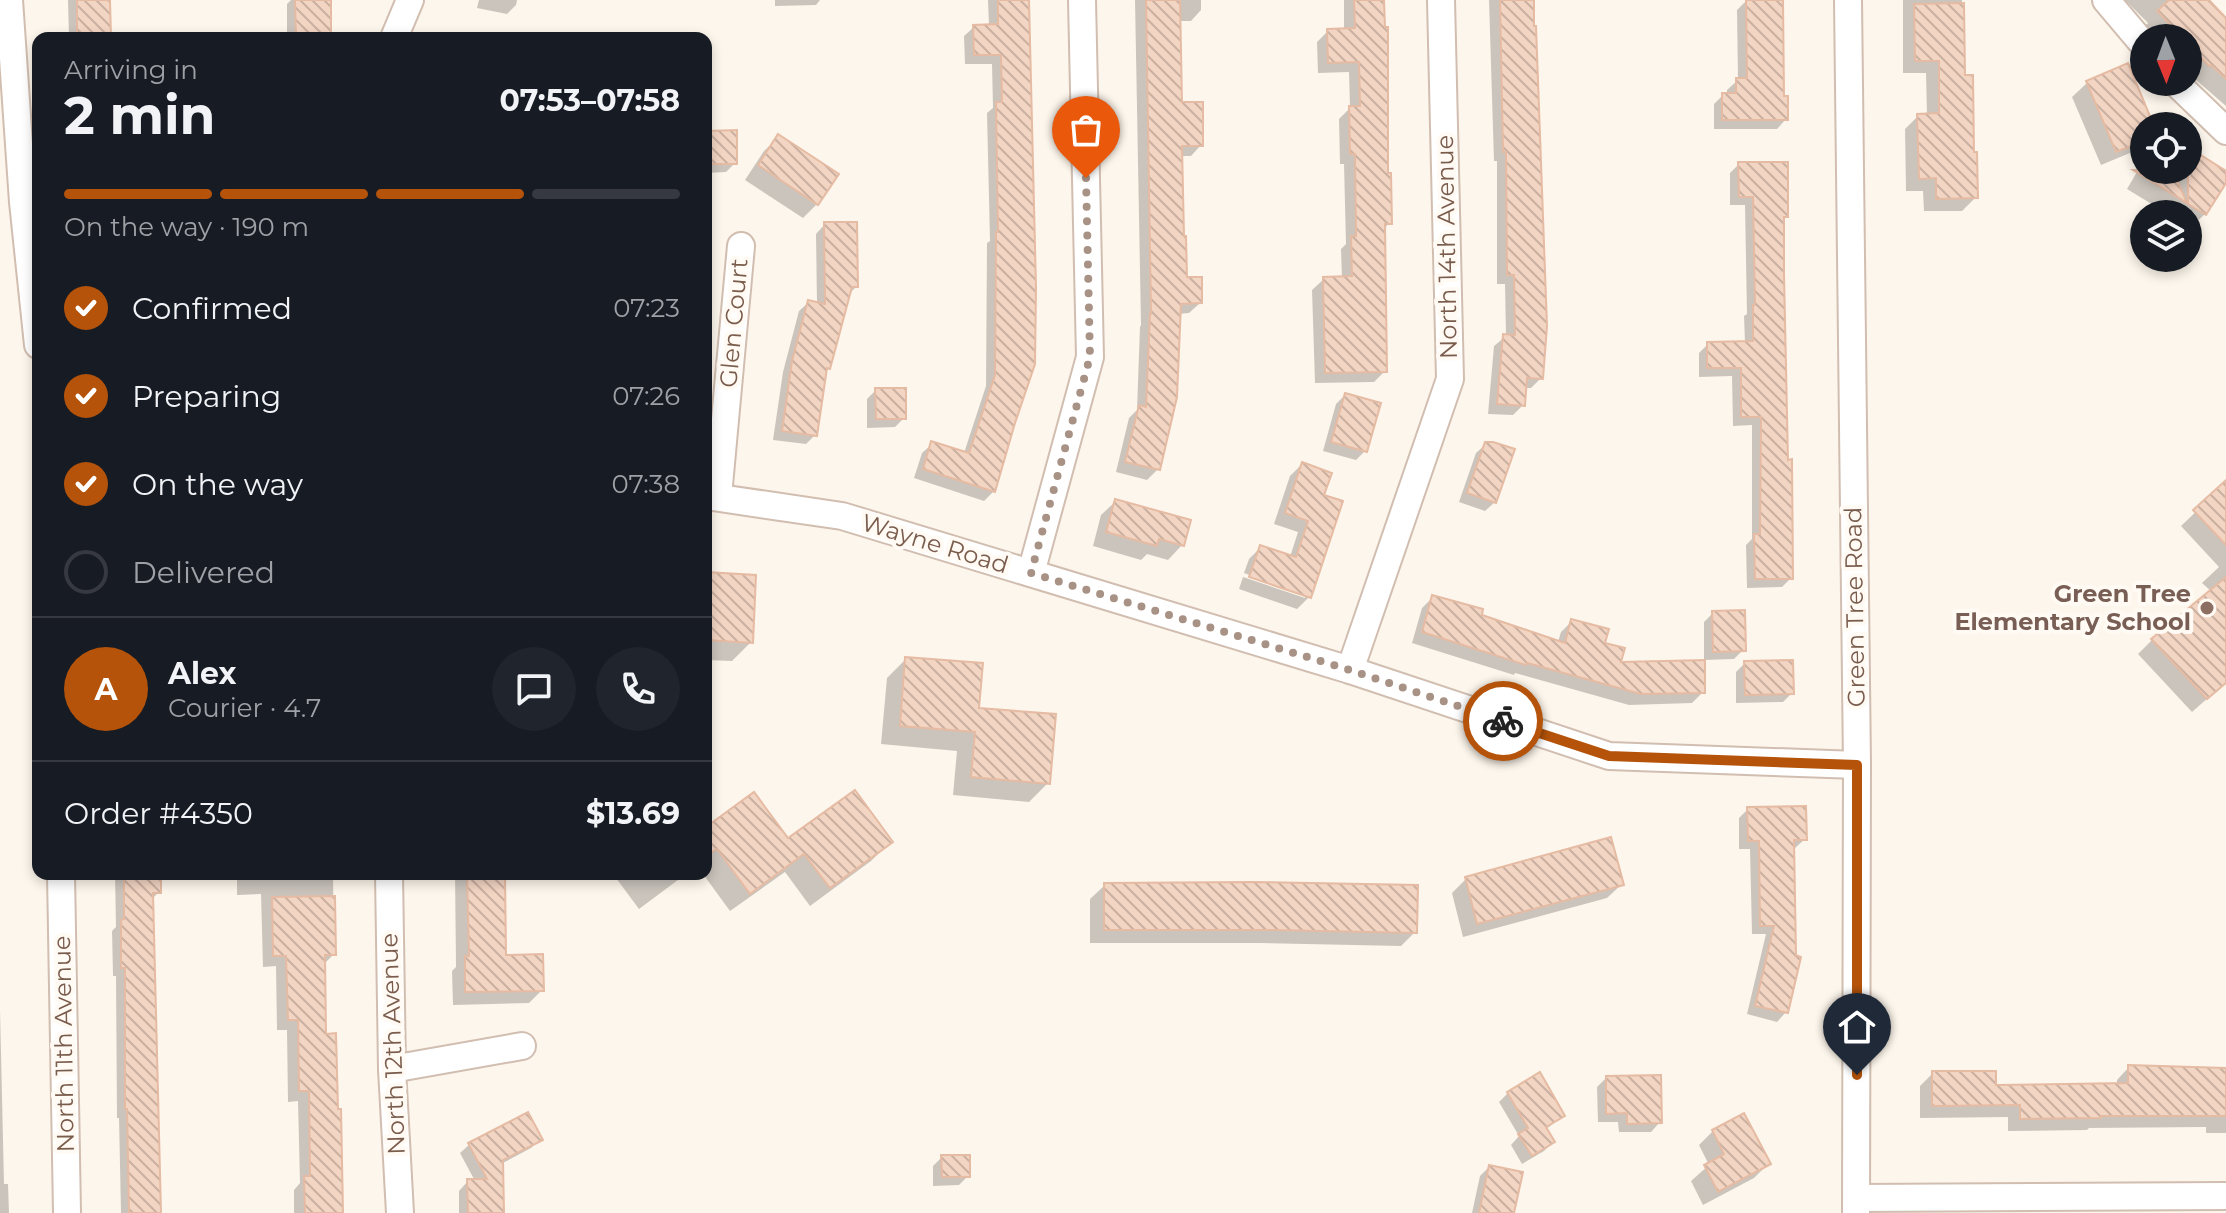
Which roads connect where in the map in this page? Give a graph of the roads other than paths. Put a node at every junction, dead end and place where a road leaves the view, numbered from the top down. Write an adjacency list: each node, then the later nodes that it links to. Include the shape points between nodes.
1 (9, 0): 12 (street)
2 (410, 0): 8 (street)
3 (1082, 0): 14 (street, via 1090,357)
4 (1441, 0): 15 (street, North 14th Avenue, via 1450,379)
5 (1848, 0): 16 (street, Green Tree Road)
6 (2106, 0): 7 (street)
7 (2130, 28)
8 (397, 32)
9 (2190, 96): 10 (street)
10 (2226, 131)
11 (741, 246): 13 (street, Glen Court)
12 (32, 288)
13 (712, 496): 14 (street, Wayne Road, via 842,516)
14 (1031, 573): 15 (street, Wayne Road)
15 (1350, 670): 16 (street, Wayne Road, via 1609,756)
16 (1857, 765): 22 (street, Green Tree Road)
17 (61, 880): 23 (street, North 11th Avenue)
18 (389, 880): 20 (street, North 12th Avenue)
19 (522, 1046): 20 (street)
20 (392, 1069): 24 (street, North 12th Avenue)
21 (2226, 1196): 22 (street)
22 (1856, 1206)
23 (67, 1213)
24 (400, 1213)

